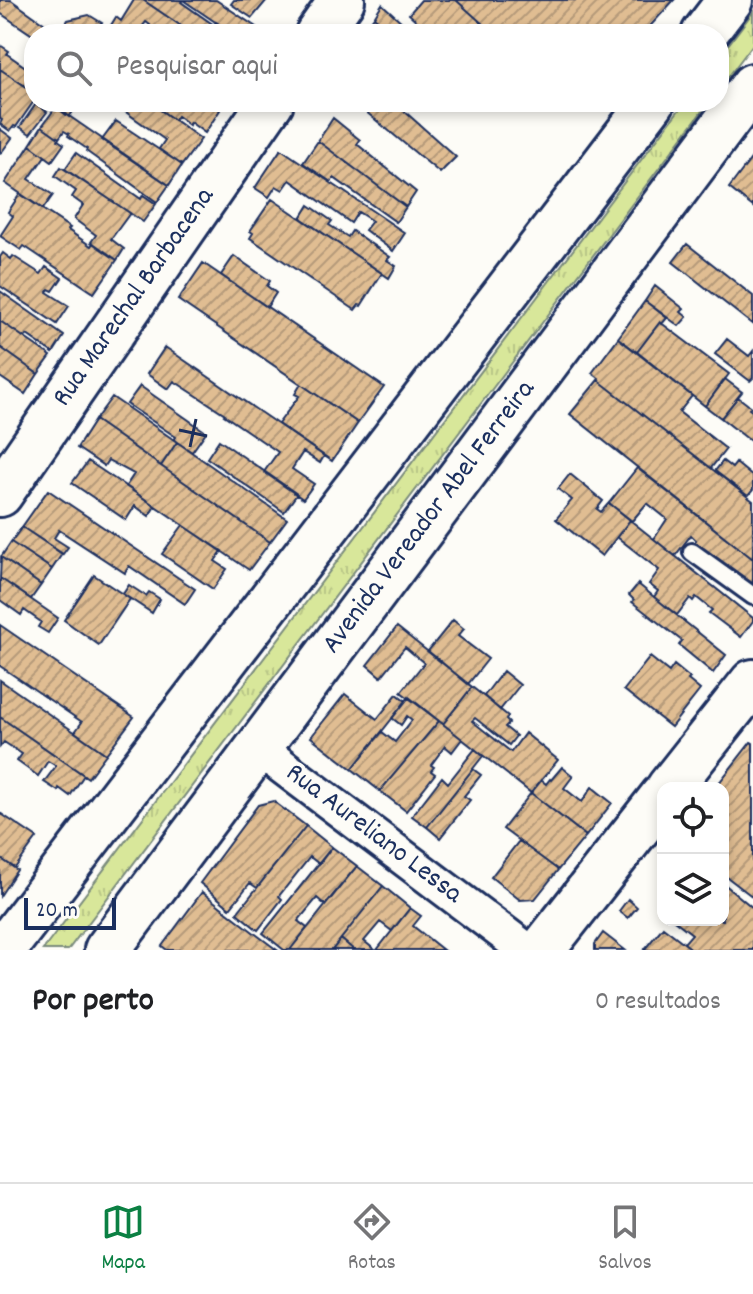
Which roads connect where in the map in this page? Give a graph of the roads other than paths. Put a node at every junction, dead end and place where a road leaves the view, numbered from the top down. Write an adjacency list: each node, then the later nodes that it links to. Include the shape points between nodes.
1 (342, 0): 3 (main road)
2 (730, 0): 4 (main road)
3 (325, 24)
4 (712, 24)
5 (753, 86): 12 (main road, Avenida Vereador Abel Ferreira)
6 (264, 112): 8 (main road, Rua Marechal Barbacena)
7 (644, 112): 15 (main road)
8 (0, 494)
9 (692, 552): 10 (lane)
10 (753, 596)
11 (753, 682): 13 (main road)
12 (258, 748): 16 (main road, Avenida Vereador Abel Ferreira); 17 (street, Rua Aureliano Lessa)
13 (674, 782)
14 (657, 804): 18 (main road)
15 (3, 950)
16 (107, 950)
17 (526, 950)
18 (542, 950)

